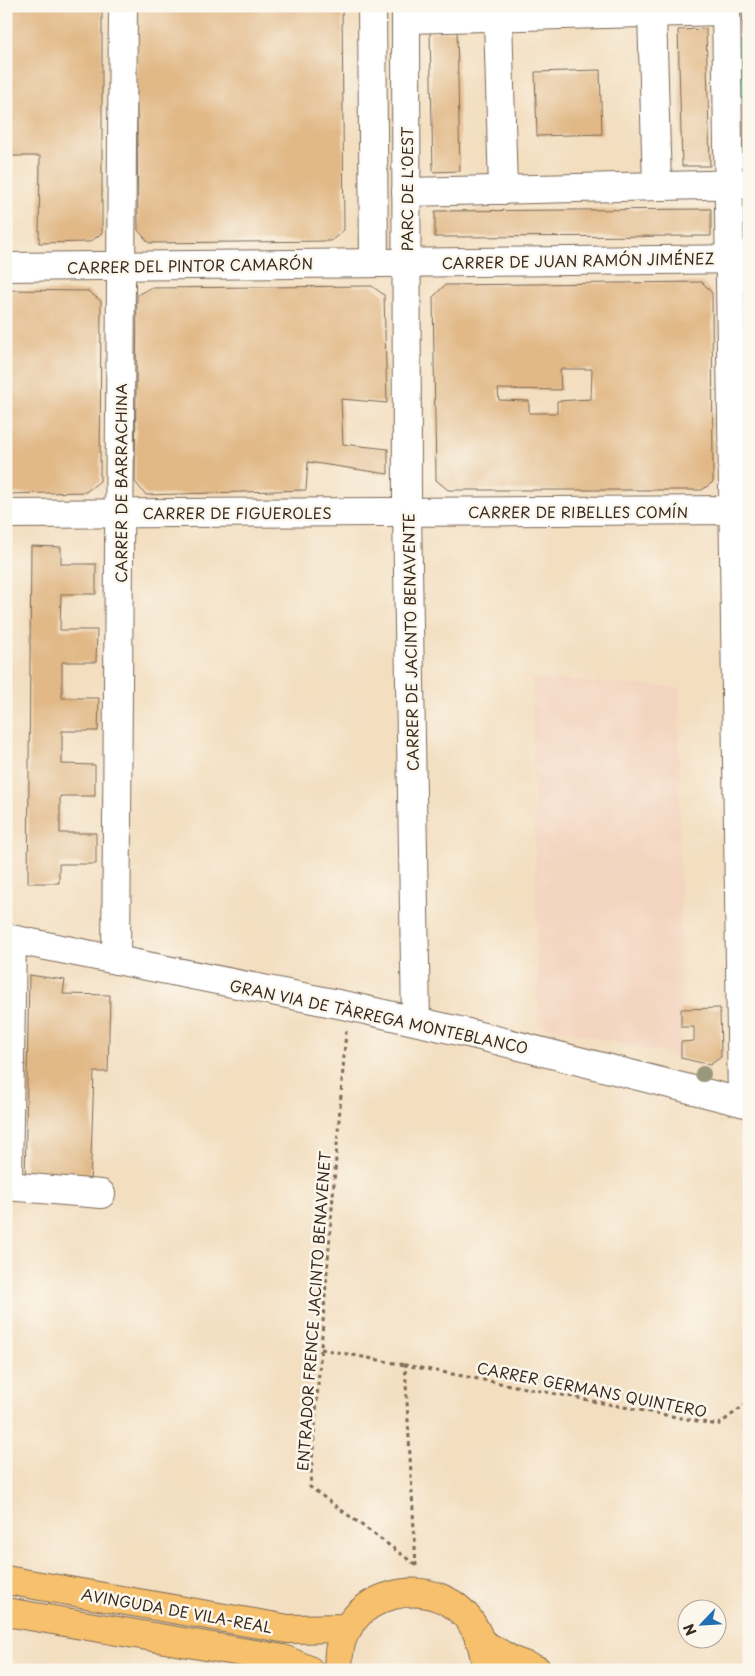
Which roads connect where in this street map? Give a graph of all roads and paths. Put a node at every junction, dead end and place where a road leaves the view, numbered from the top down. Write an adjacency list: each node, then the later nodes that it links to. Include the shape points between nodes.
1 (124, 6): 14 (street, CARRER DE BARRACHINA)
2 (372, 6): 13 (street)
3 (726, 9): 5 (street); 7 (street)
4 (406, 12): 6 (street); 10 (street, PARC DE L'OEST)
5 (652, 13): 6 (street); 8 (street)
6 (498, 17): 9 (street)
7 (739, 185): 8 (street); 11 (street)
8 (657, 186): 9 (street)
9 (503, 190): 10 (street)
10 (406, 192): 12 (street, PARC DE L'OEST)
11 (739, 258): 12 (street, CARRER DE JUAN RAMÓN JIMÉNEZ); 16 (street)
12 (407, 262): 13 (street, PARC DE L'OEST); 18 (street, CARRER DE JACINTO BENAVENTE)
13 (374, 263): 14 (street, CARRER DEL PINTOR CAMARÓN)
14 (121, 266): 15 (street, CARRER DEL PINTOR CAMARÓN); 17 (street, CARRER DE BARRACHINA)
15 (6, 267)
16 (741, 511): 18 (street, CARRER DE RIBELLES COMÍN); 20 (street)
17 (119, 512): 18 (street, CARRER DE FIGUEROLES); 19 (street, CARRER DE FIGUEROLES); 23 (street, CARRER DE BARRACHINA)
18 (407, 512): 25 (street, CARRER DE JACINTO BENAVENTE)
19 (6, 514)
20 (743, 834): 21 (street)
21 (744, 883): 26 (street)
22 (9, 939): 23 (street, GRAN VIA DE TÀRREGA MONTEBLANCO); 27 (street)
23 (116, 960): 24 (street, GRAN VIA DE TÀRREGA MONTEBLANCO)
24 (348, 1006): 25 (street, GRAN VIA DE TÀRREGA MONTEBLANCO); 30 (path, ENTRADOR FRENCE JACINTO BENAVENET)
25 (416, 1021): 26 (street, GRAN VIA DE TÀRREGA MONTEBLANCO)
26 (745, 1103)
27 (7, 1182): 28 (street)
28 (101, 1194)
29 (749, 1262): 31 (path, CARRER GERMANS QUINTERO, via 746,1404 718,1425)
30 (321, 1349): 31 (path, CARRER GERMANS QUINTERO); 32 (path, ENTRADOR FRENCE JACINTO BENAVENET, via 310,1488)
31 (405, 1365): 32 (path)
32 (416, 1565): 34 (path)
33 (6, 1580): 36 (main road, AVINGUDA DE VILA-REAL, via 288,1629)
34 (417, 1592): 36 (main road, via 397,1593 377,1600); 37 (main road, via 439,1596 458,1608)
35 (6, 1612): 38 (main road, AVINGUDA DE VILA-REAL, via 283,1659)
36 (348, 1628): 39 (main road, via 341,1646)
37 (482, 1643): 40 (main road); 41 (main road, via 512,1661)
38 (309, 1670)
39 (339, 1670)
40 (485, 1670)
41 (537, 1670)

